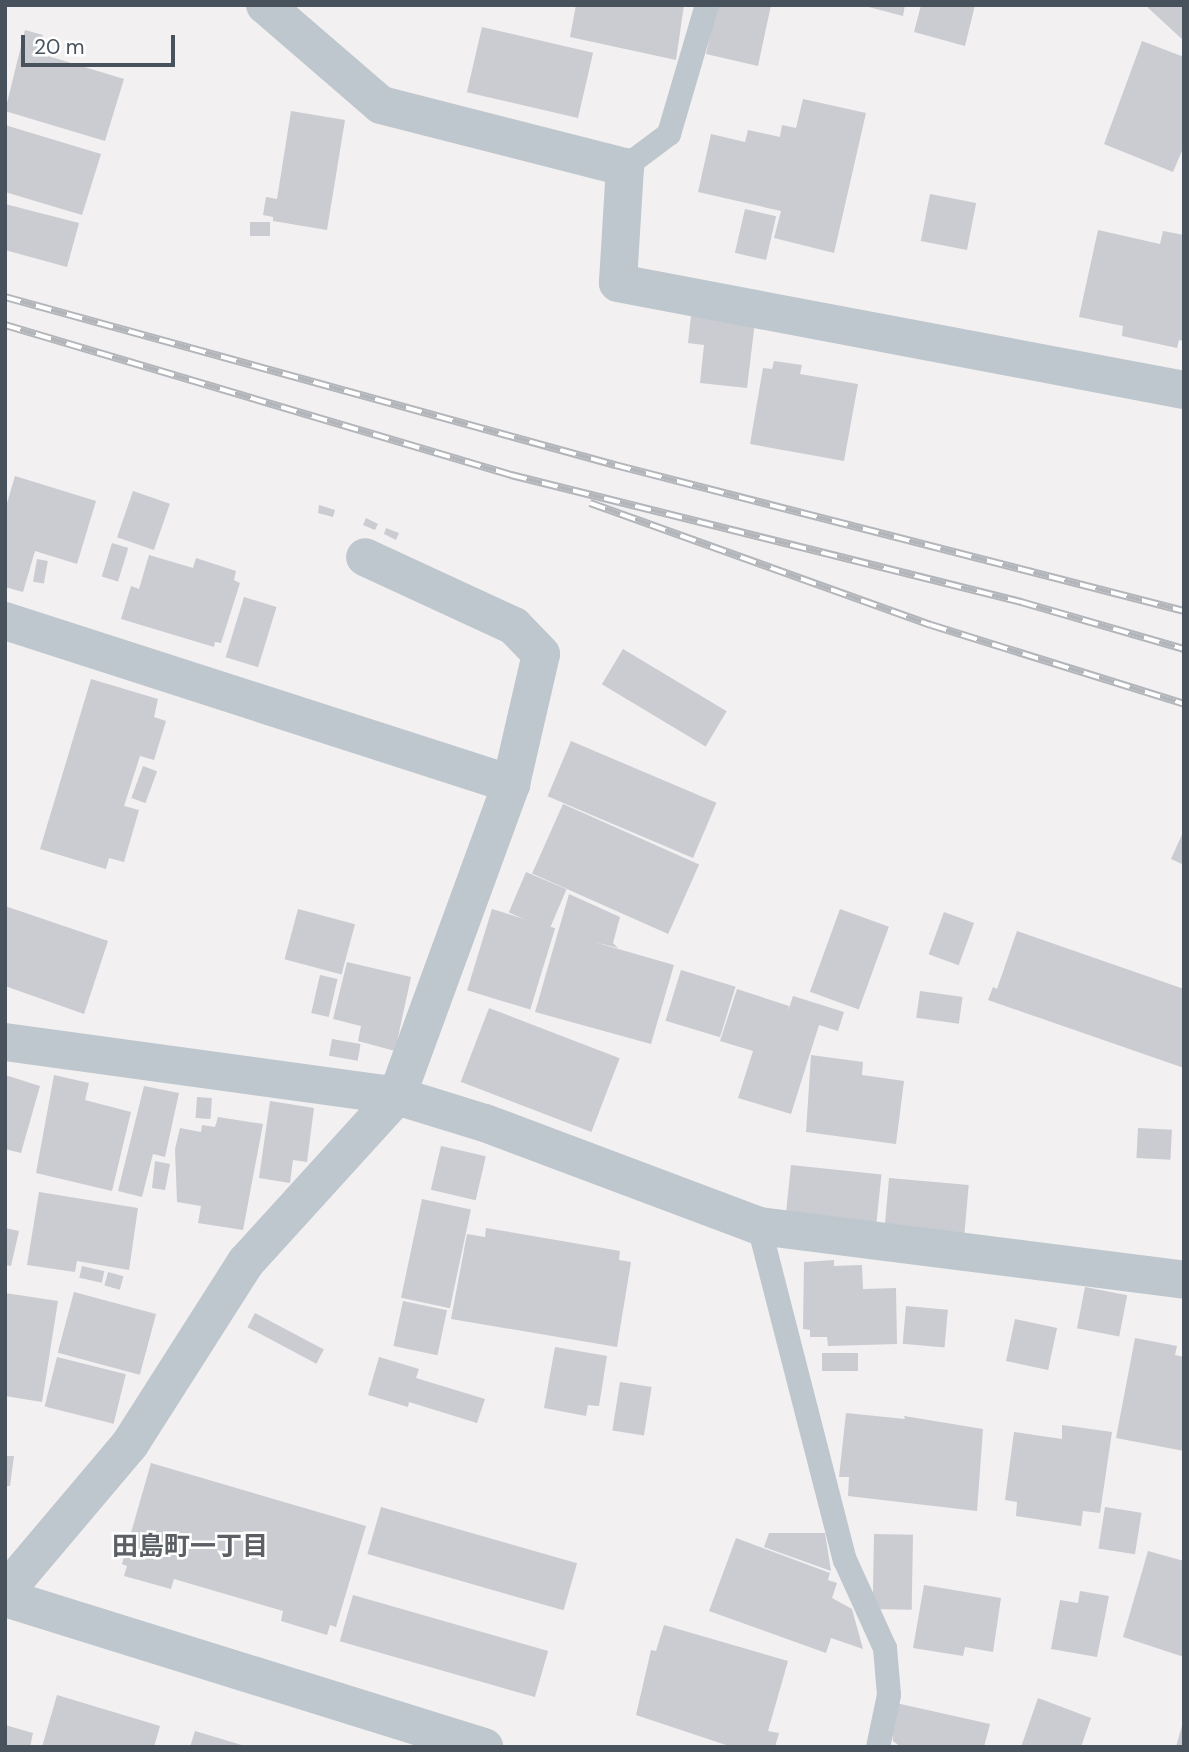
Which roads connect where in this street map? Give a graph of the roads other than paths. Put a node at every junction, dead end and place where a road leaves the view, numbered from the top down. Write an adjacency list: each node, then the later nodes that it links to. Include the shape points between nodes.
1 (265, 5): 3 (street, via 381,105)
2 (707, 5): 3 (lane, via 669,134)
3 (625, 167): 4 (street, via 618,283)
4 (1184, 390)
5 (365, 557): 7 (street, via 514,626 541,654)
6 (5, 621): 7 (street)
7 (511, 784): 9 (street)
8 (5, 1042): 9 (street)
9 (397, 1096): 10 (street); 12 (street, via 246,1262 130,1444)
10 (759, 1226): 11 (street); 15 (lane, via 845,1560 885,1648 889,1695)
11 (1184, 1280)
12 (5, 1592)
13 (5, 1598): 14 (street)
14 (484, 1747)
15 (878, 1747)

